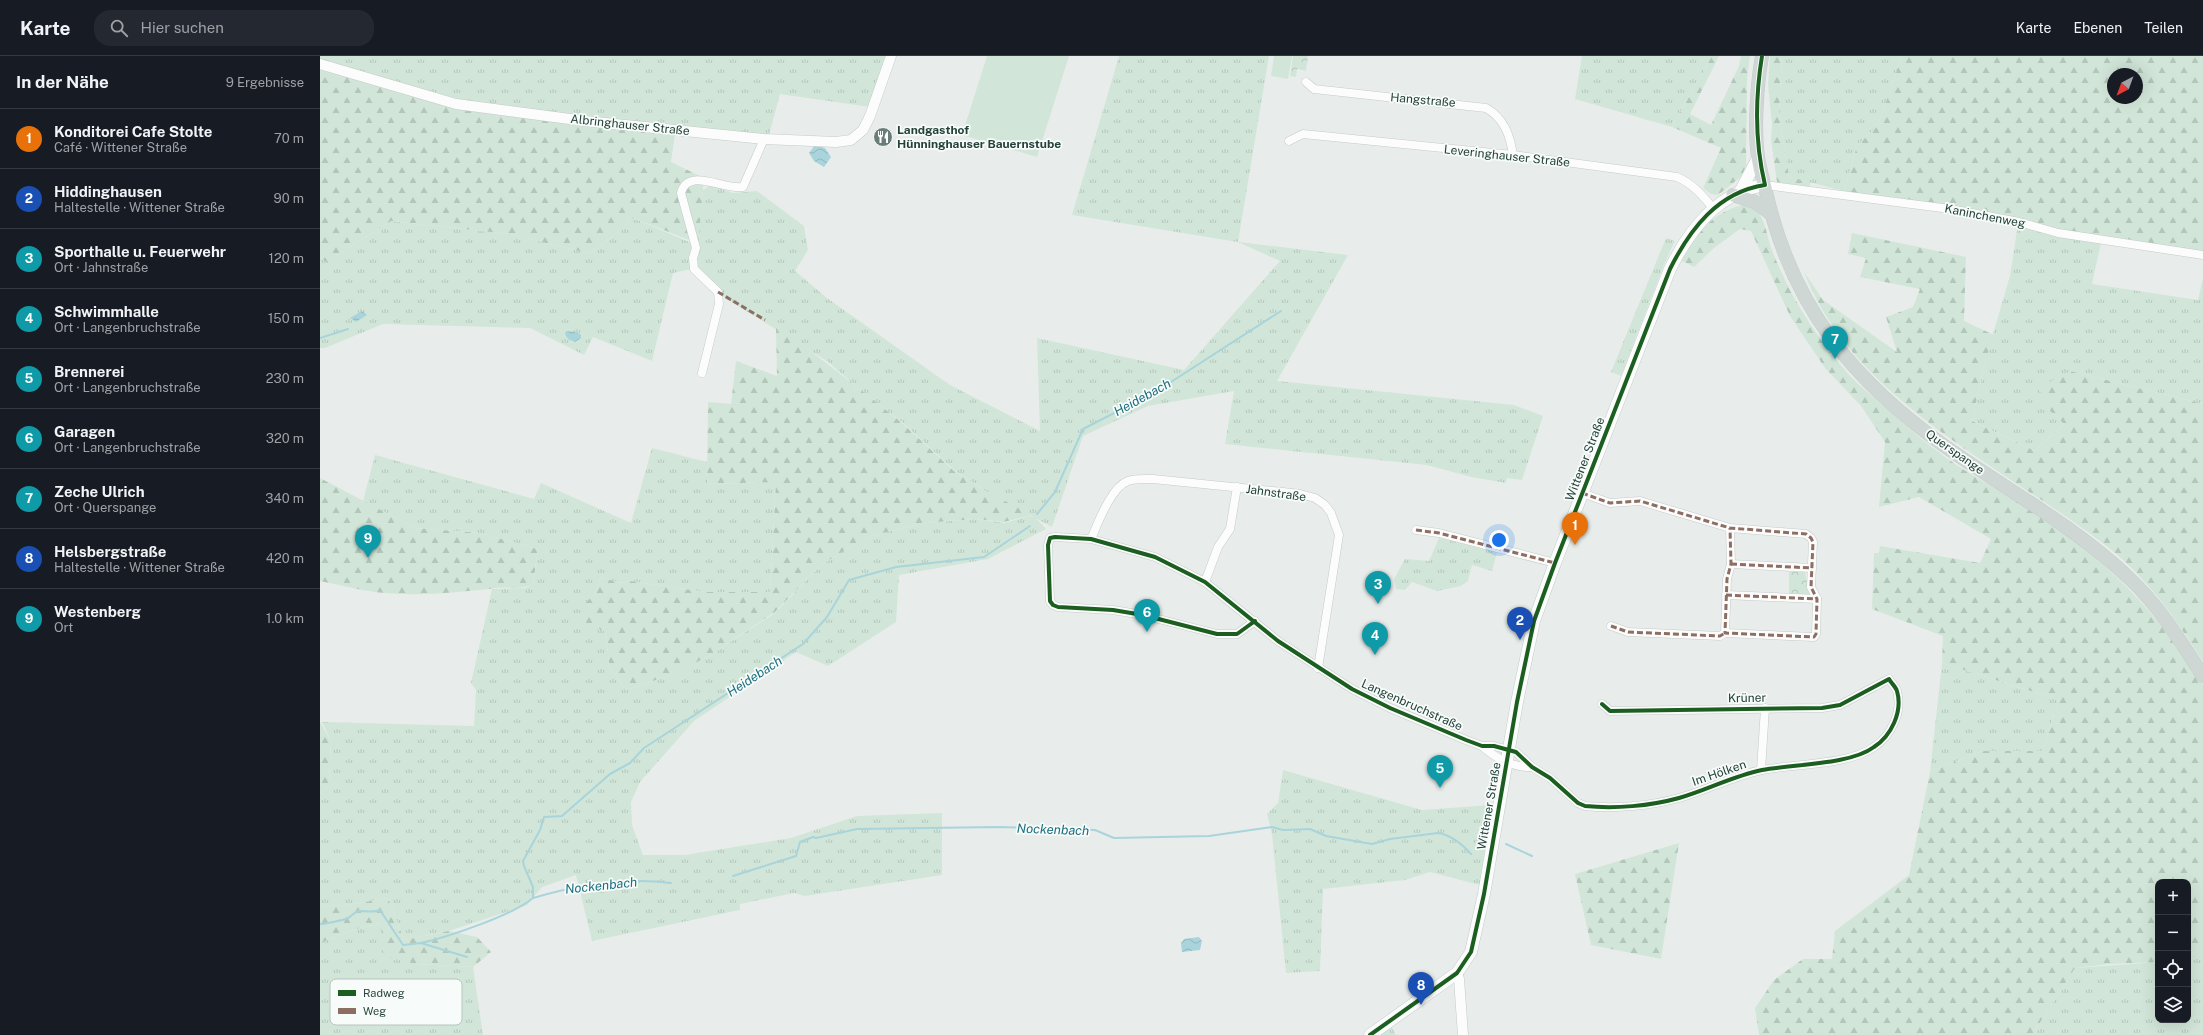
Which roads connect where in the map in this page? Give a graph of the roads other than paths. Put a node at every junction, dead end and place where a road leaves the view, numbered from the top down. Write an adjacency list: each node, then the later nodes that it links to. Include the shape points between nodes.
1 (891, 56): 5 (street, Albringhauser Straße, via 870,116 863,130 851,140 836,142)
2 (1762, 56): 8 (main road, via 1758,90)
3 (320, 64): 5 (street, Albringhauser Straße, via 456,104 585,121)
4 (1306, 82): 7 (street, Hangstraße, via 1314,89 1486,108 1494,112 1507,129)
5 (764, 139): 14 (street, via 743,187 690,180 683,186 681,193 696,248 693,258 694,269 718,292 719,304)
6 (1289, 141): 7 (street, Leveringhauser Straße, via 1303,134)
7 (1513, 155): 11 (street, Leveringhauser Straße, via 1677,177 1689,182)
8 (1758, 158): 9 (main road); 10 (main road)
9 (1765, 185): 10 (main road, Wittener Straße); 12 (main road, Querspange); 13 (street, Kaninchenweg, via 1950,209 2020,222 2058,233)
10 (1736, 193): 11 (main road, Wittener Straße); 12 (main road, via 1755,202)
11 (1713, 208): 16 (main road, Wittener Straße, via 1690,233 1670,269)
12 (1771, 214): 30 (main road, Querspange, via 1793,277 1815,316 1835,345 1863,377 1909,419 1946,447 2088,543 2131,579 2166,620)
13 (2203, 255)
14 (702, 373)
15 (1237, 488): 19 (street, Jahnstraße, via 1153,479 1126,482 1116,489); 23 (street, via 1230,529 1218,547); 29 (street, Jahnstraße, via 1300,494 1315,498 1331,513 1339,535)
16 (1582, 493): 17 (street, via 1610,503 1640,501); 20 (main road, Wittener Straße)
17 (1730, 528): 21 (street); 22 (street, via 1806,534 1813,542)
18 (1416, 530): 20 (street)
19 (1091, 539): 23 (street, Langenbruchstraße, via 1155,557); 26 (street, Langenbruchstraße, via 1050,538 1048,545 1052,605 1058,608 1113,610 1143,615 1217,634 1238,634)
20 (1555, 563): 35 (main road, Wittener Straße, via 1529,640)
21 (1731, 564): 22 (street); 24 (street)
22 (1812, 568): 25 (street, via 1811,587)
23 (1205, 582): 26 (street, Langenbruchstraße)
24 (1726, 595): 25 (street); 28 (street)
25 (1817, 599): 28 (street, via 1814,637)
26 (1255, 621): 29 (street, Langenbruchstraße, via 1278,641)
27 (1611, 626): 28 (street, via 1628,632 1720,636)
28 (1725, 633)
29 (1318, 668): 34 (street, Langenbruchstraße, via 1390,708)
30 (2203, 676)
31 (1889, 679): 33 (street, Krüner, via 1840,705 1822,708); 38 (street, Im Hölken, via 1897,691 1896,721 1875,747 1859,756)
32 (1602, 704): 33 (street, Krüner, via 1610,711)
33 (1765, 708): 38 (street)
34 (1482, 746): 35 (street, Langenbruchstraße); 36 (street, Langenbruchstraße)
35 (1509, 749): 36 (main road, Wittener Straße); 37 (street, Im Hölken)
36 (1507, 762): 37 (street, Im Hölken, via 1522,768); 39 (main road, Wittener Straße, via 1476,933 1470,952)
37 (1532, 767): 38 (street, Im Hölken, via 1550,778 1578,803 1590,807 1664,801)
38 (1761, 770)
39 (1457, 973): 40 (main road, Wittener Straße); 41 (street)
40 (1370, 1035)
41 (1463, 1035)

